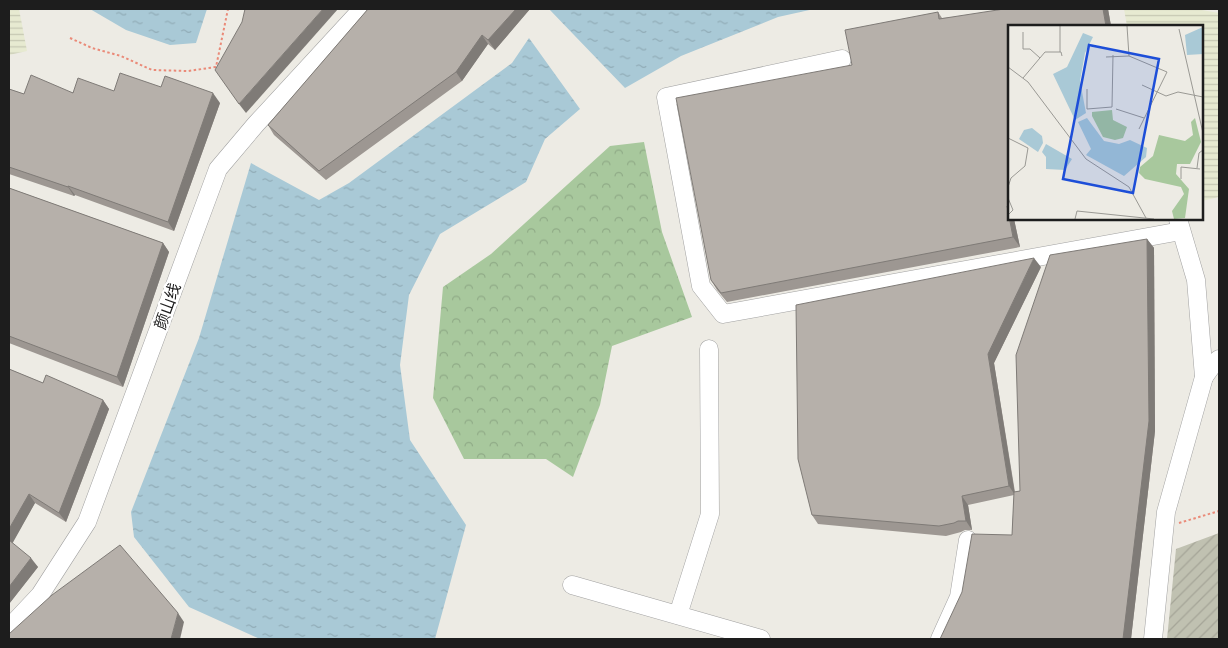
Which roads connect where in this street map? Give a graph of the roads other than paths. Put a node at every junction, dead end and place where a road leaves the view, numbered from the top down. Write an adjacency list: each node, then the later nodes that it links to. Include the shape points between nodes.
1 (362, 9): 10 (street, 颜山线, via 218,169 87,522 40,595)
2 (842, 59): 3 (street, via 666,97 701,286 723,314)
3 (1180, 225): 6 (street, via 1196,280)
4 (709, 349): 9 (street, via 710,514)
5 (1219, 359): 6 (street)
6 (1204, 377): 13 (street, via 1166,512)
7 (968, 540): 12 (street, via 959,597)
8 (572, 585): 9 (street)
9 (678, 615): 11 (street)
10 (9, 628)
11 (762, 639)
12 (940, 639)
13 (1153, 639)

